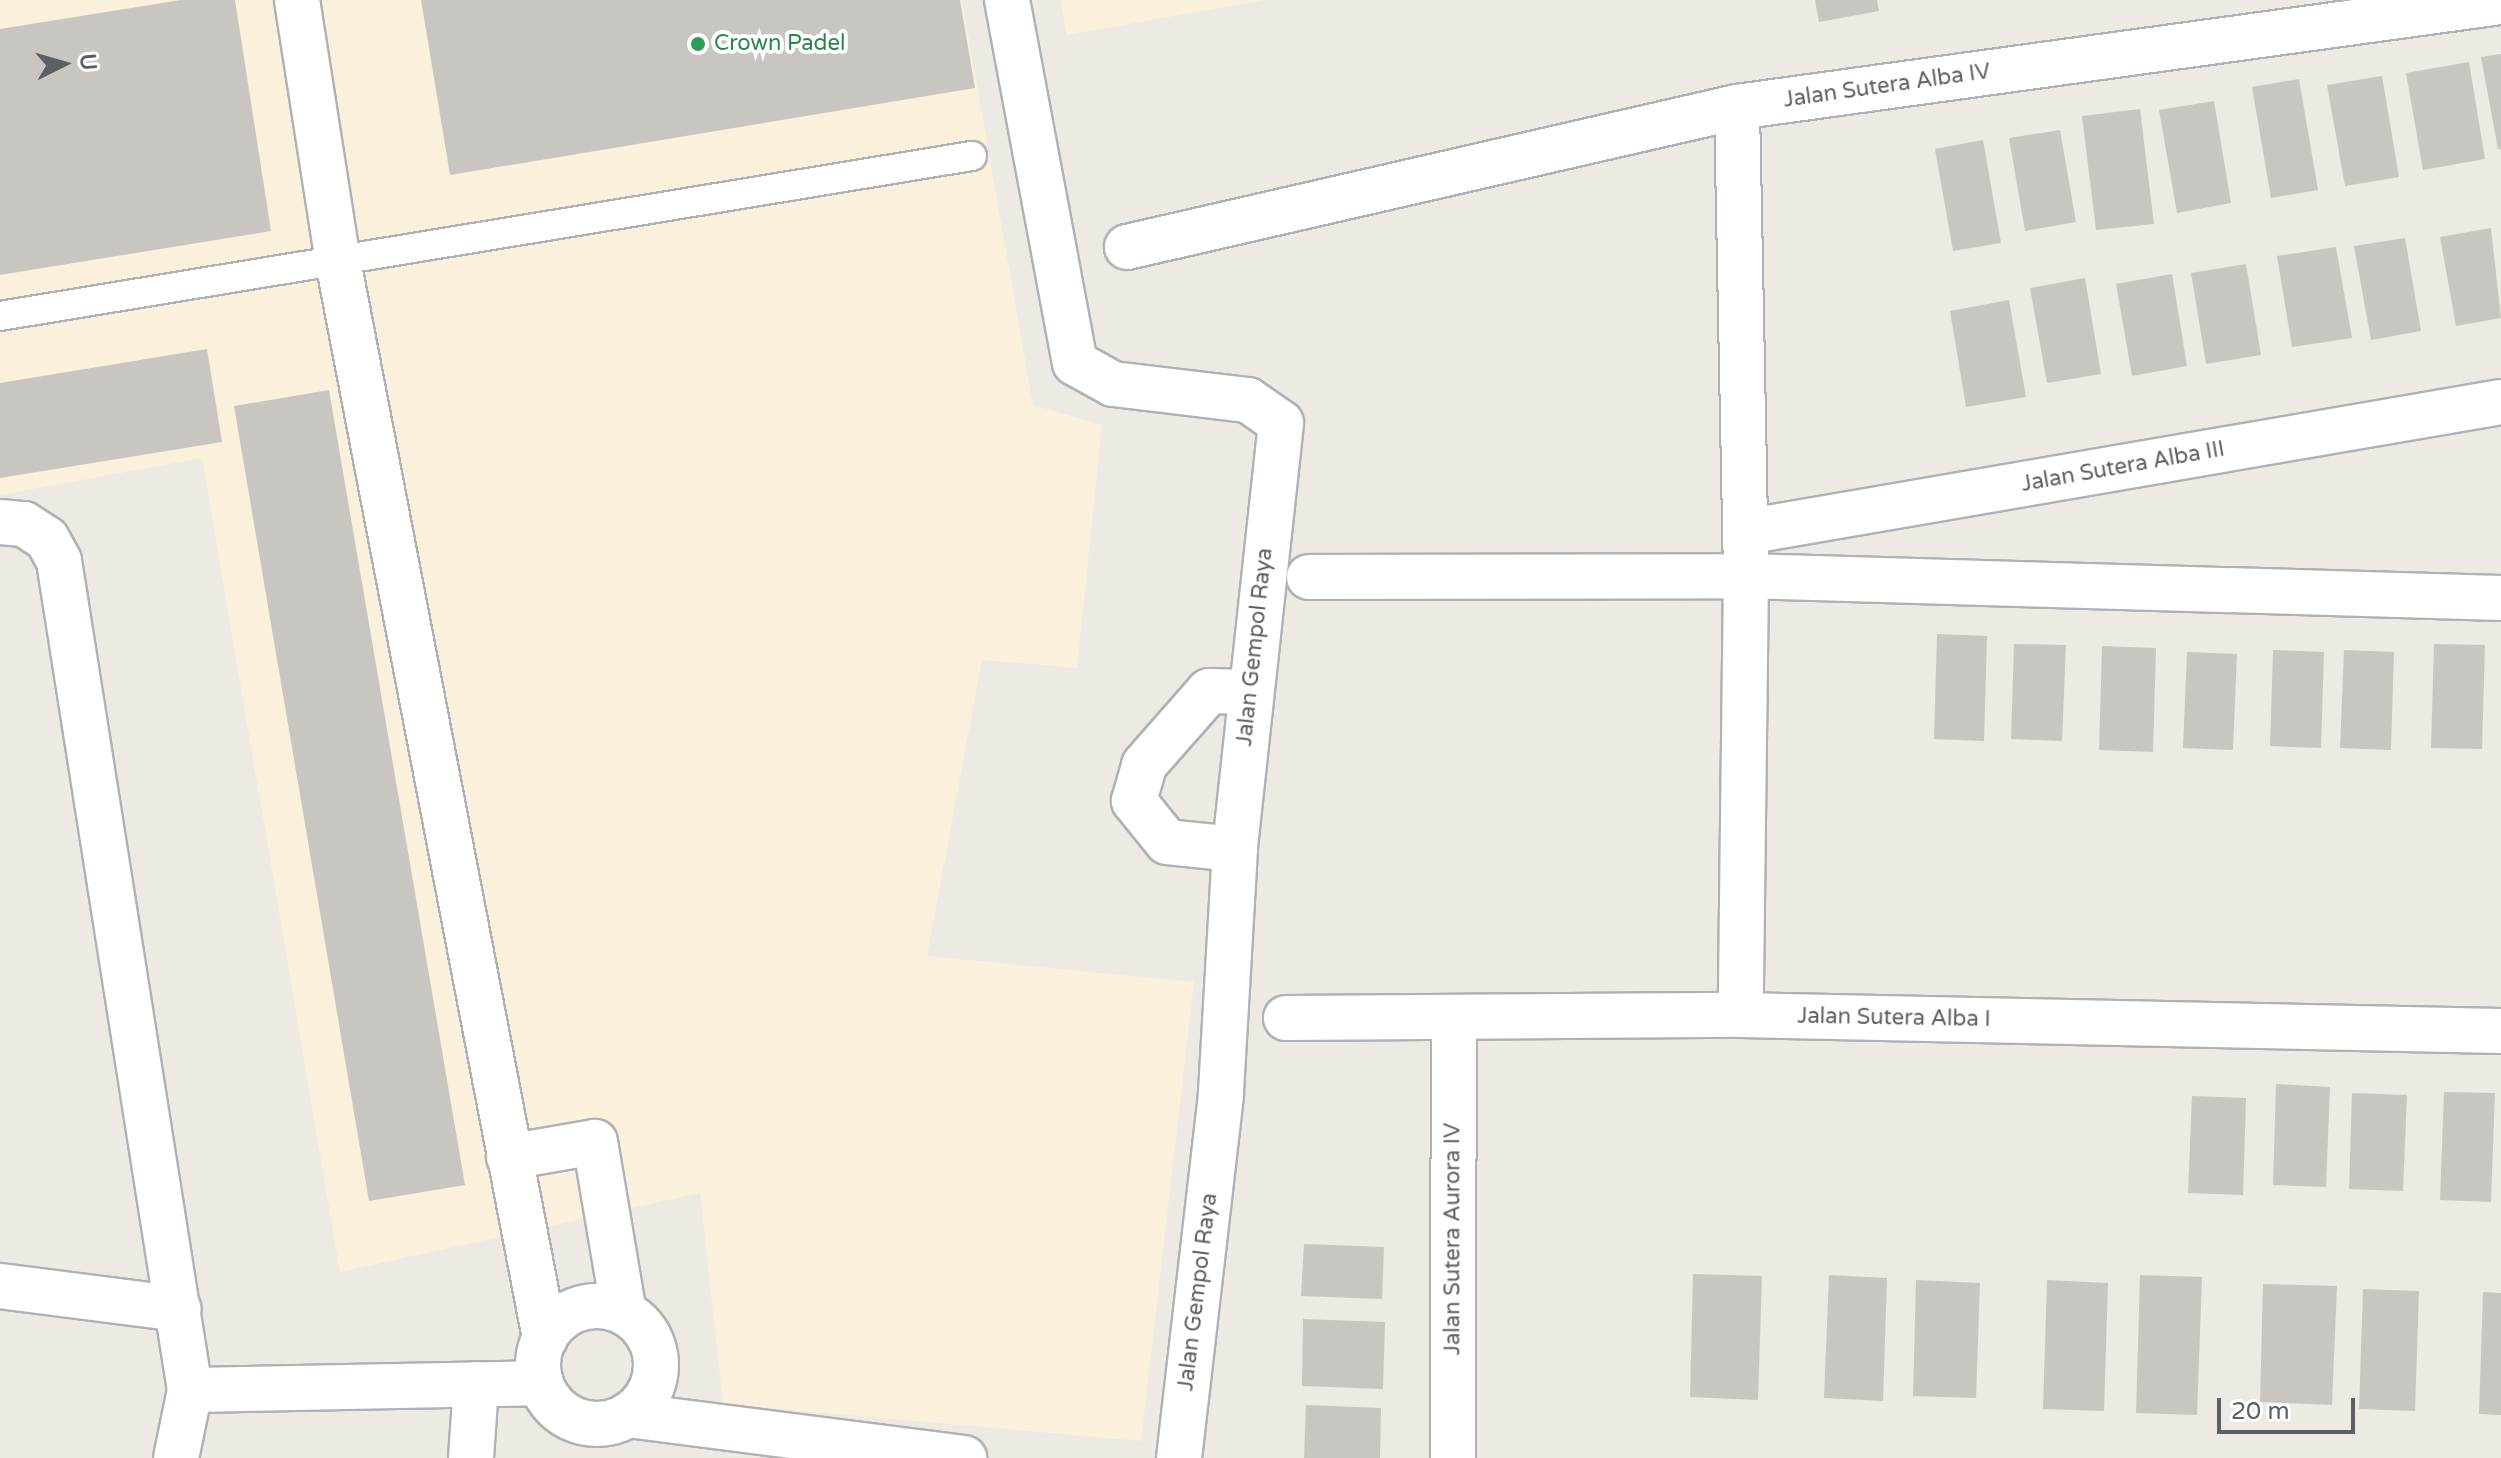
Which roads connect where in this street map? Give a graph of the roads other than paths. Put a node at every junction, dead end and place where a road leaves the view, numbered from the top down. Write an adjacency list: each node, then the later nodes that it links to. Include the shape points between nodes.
1 (297, 0): 7 (street)
2 (1007, 0): 15 (street, Jalan Gempol Raya, via 1075,363 1113,384 1248,400 1281,423)
3 (2501, 2): 4 (street, Jalan Sutera Alba IV)
4 (1737, 107): 6 (street, Jalan Sutera Alba IV); 11 (street)
5 (972, 156): 7 (lane)
6 (1127, 247)
7 (338, 261): 8 (lane); 21 (street)
8 (0, 316)
9 (2501, 402): 11 (street, Jalan Sutera Alba III)
10 (0, 522): 23 (street, via 24,524 47,539 59,561)
11 (1745, 532): 12 (street)
12 (1746, 576): 13 (street); 14 (street); 17 (street)
13 (1309, 577)
14 (2501, 598)
15 (1249, 692): 16 (street, Jalan Gempol Raya); 16 (street, via 1209,691 1144,765 1134,801 1167,842)
16 (1235, 849): 34 (street, Jalan Gempol Raya, via 1221,1095)
17 (1741, 1015): 19 (street, Jalan Sutera Alba I); 20 (street, Jalan Sutera Alba I)
18 (1286, 1018): 19 (street, Jalan Sutera Alba I)
19 (1454, 1019): 35 (street, Jalan Sutera Aurora IV)
20 (2501, 1031)
21 (509, 1157): 24 (street, via 595,1142); 25 (street)
22 (0, 1286): 23 (street)
23 (179, 1309): 28 (street)
24 (624, 1313): 25 (street, via 602,1306 579,1308 558,1320); 29 (street, via 646,1334 655,1363 649,1393)
25 (545, 1338): 26 (street, via 539,1352)
26 (541, 1383): 27 (street); 29 (street, via 557,1409 584,1423 615,1422)
27 (476, 1384): 28 (street); 32 (street)
28 (190, 1390): 31 (street)
29 (628, 1415): 30 (street)
30 (806, 1448): 33 (street)
31 (176, 1458)
32 (471, 1458)
33 (964, 1458)
34 (1179, 1458)
35 (1453, 1458)

